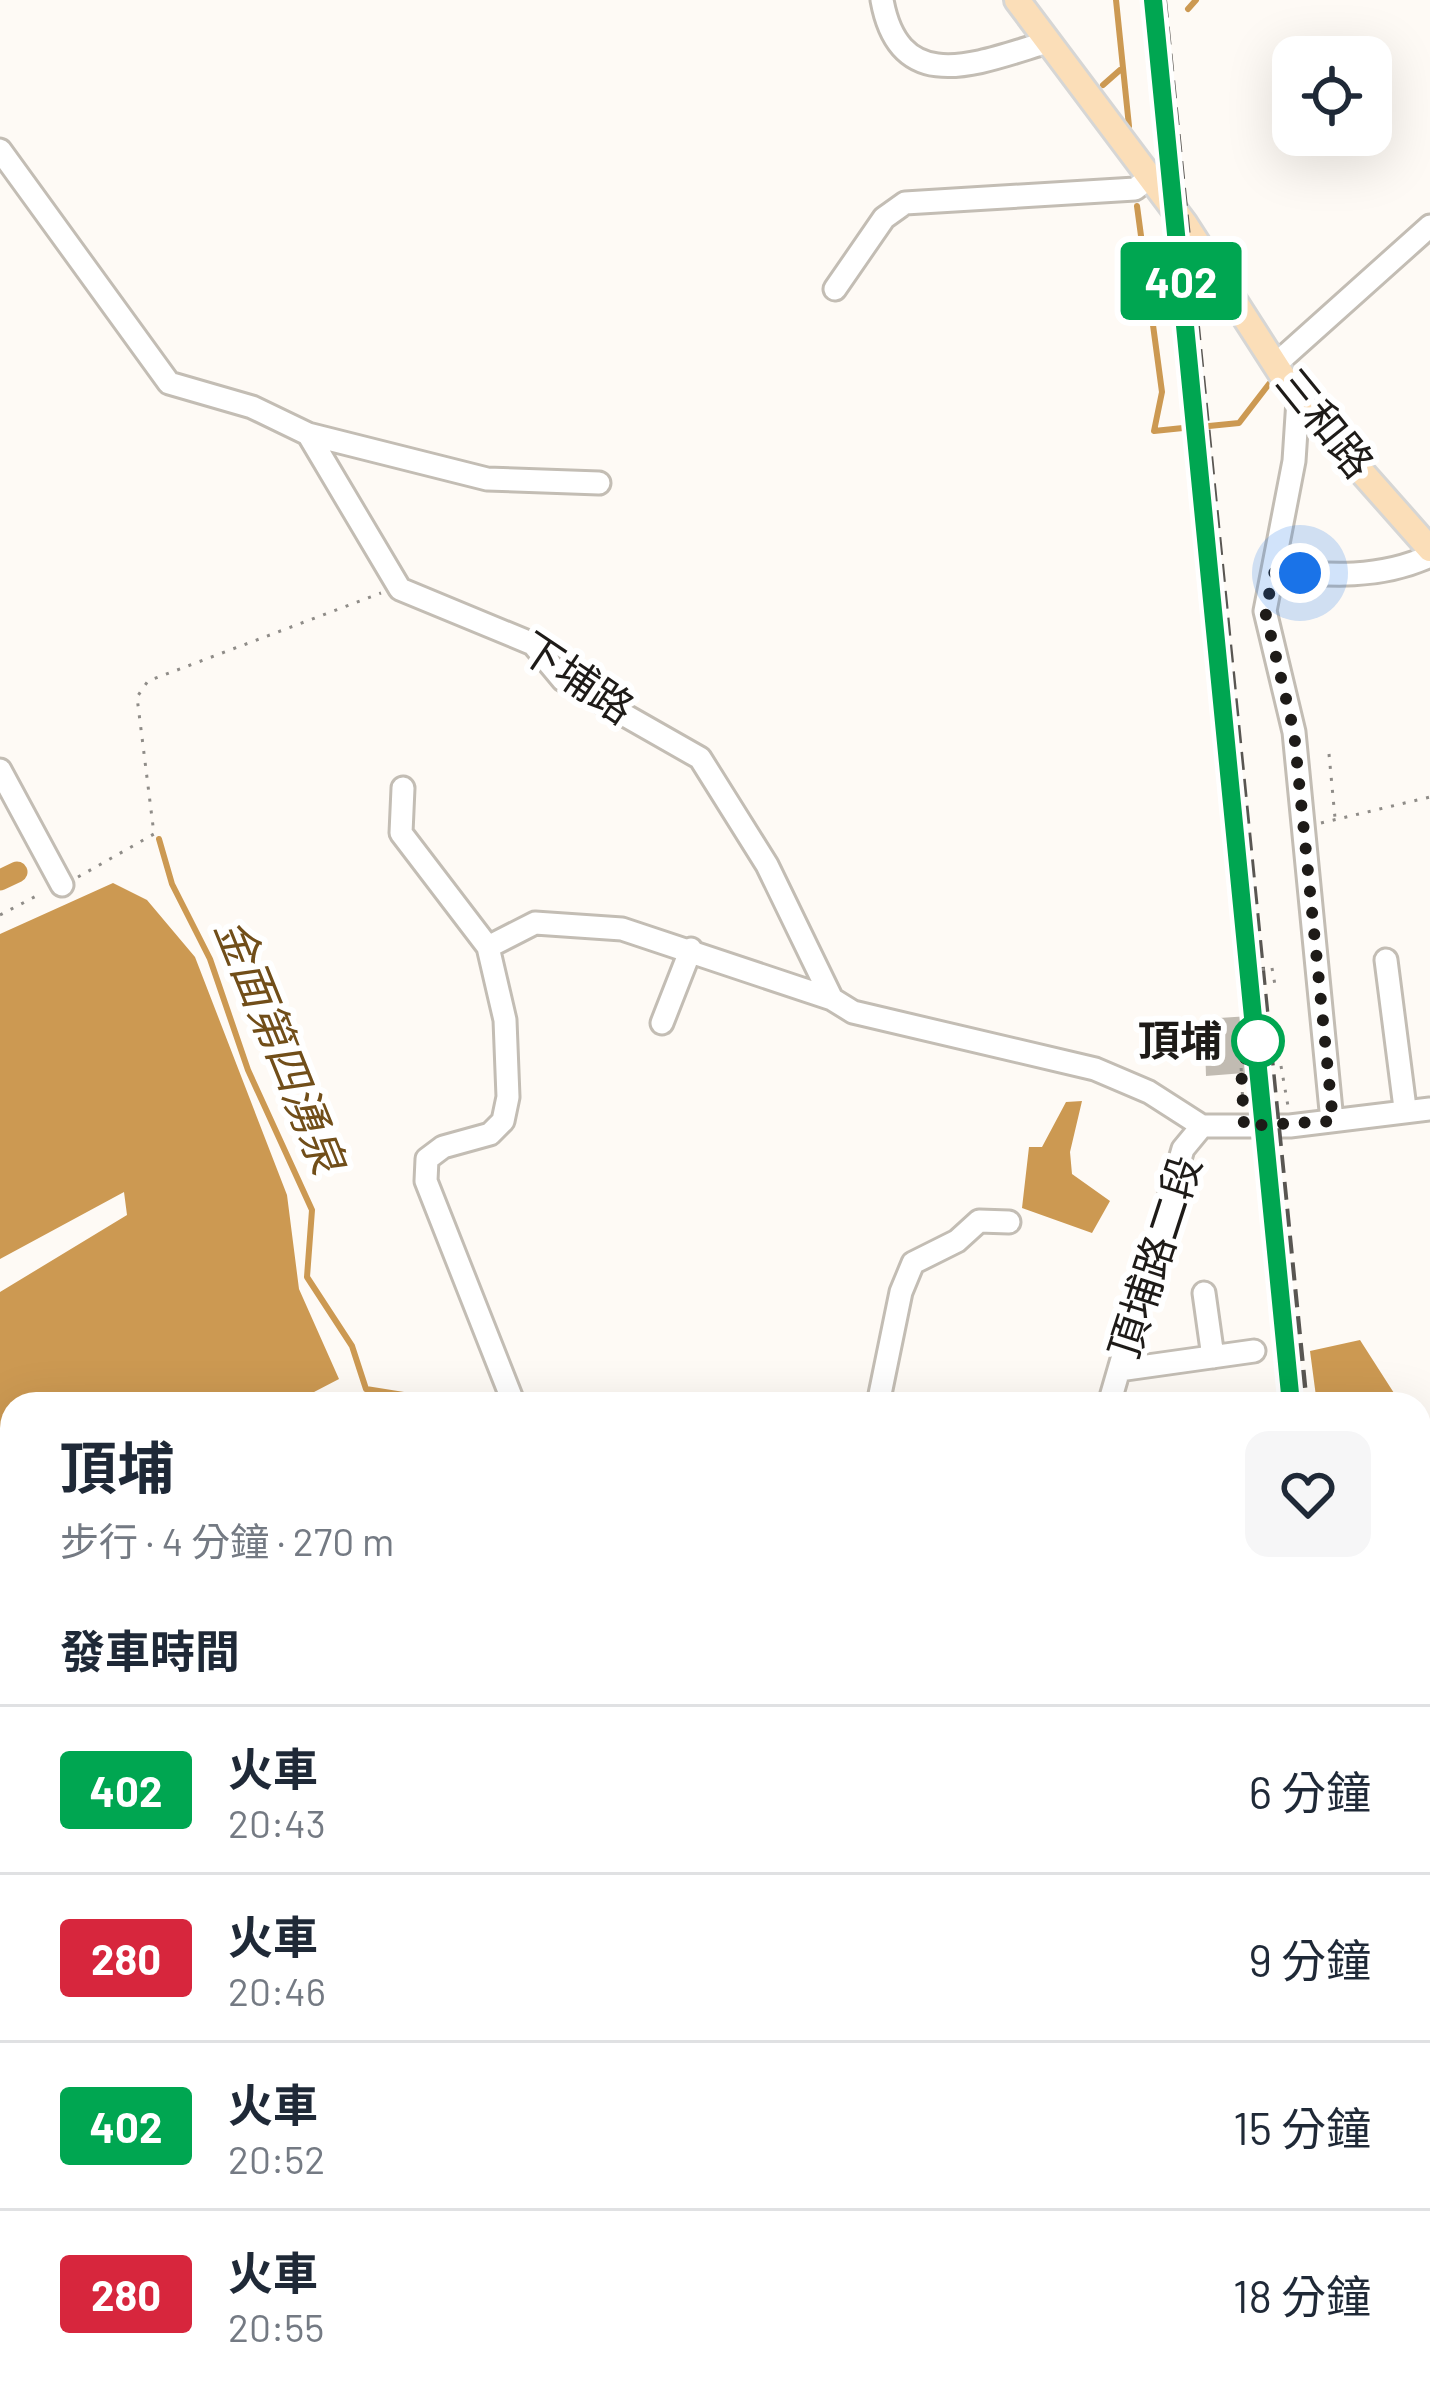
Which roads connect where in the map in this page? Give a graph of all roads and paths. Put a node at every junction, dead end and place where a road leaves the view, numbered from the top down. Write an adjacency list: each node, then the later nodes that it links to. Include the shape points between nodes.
1 (882, 0): 3 (street, via 905,54 929,66 970,65)
2 (1017, 0): 3 (main road, 三和路)
3 (1048, 42): 5 (main road, 三和路)
4 (0, 149): 10 (street, via 169,383 252,407)
5 (1150, 178): 7 (street, via 1135,189 905,202 884,218); 8 (main road, 三和路)
6 (1430, 226): 8 (street)
7 (835, 289)
8 (1276, 364): 9 (main road, 三和路)
9 (1298, 400): 12 (main road, 三和路); 13 (street)
10 (308, 434): 11 (street, via 487,479); 14 (street)
11 (599, 483)
12 (1430, 552): 13 (street, via 1397,571)
13 (1275, 570): 20 (street, via 1265,611 1285,681)
14 (400, 589): 21 (path, via 148,681 137,697 154,833); 28 (street, 下埔路, via 532,644 563,680 700,758 767,865)
15 (1329, 754): 19 (path)
16 (0, 770): 21 (street)
17 (403, 788): 23 (street, via 401,833)
18 (1430, 797): 19 (path)
19 (1335, 820): 20 (path)
20 (1304, 827): 34 (street)
21 (62, 885): 22 (path)
22 (0, 915)
23 (488, 947): 24 (street, via 535,923 622,928); 43 (street, via 505,1020 502,1121 490,1134 427,1159 426,1181)
24 (691, 950): 28 (street); 29 (street)
25 (1386, 960): 32 (street)
26 (1241, 982): 27 (path, bridge, via 1238,973 1272,968)
27 (1275, 985)
28 (832, 999): 35 (street, via 853,1012 1095,1070)
29 (662, 1023)
30 (1246, 1065): 36 (path)
31 (1281, 1066): 37 (path)
32 (1405, 1108): 33 (street, 頂埔路二段); 34 (street, 頂埔路二段)
33 (1430, 1108)
34 (1333, 1121): 37 (street, 頂埔路二段)
35 (1202, 1126): 36 (street, 頂埔路二段); 42 (street, 頂埔路二段, via 1184,1149)
36 (1244, 1126): 37 (street, 頂埔路二段)
37 (1290, 1126)
38 (1009, 1222): 44 (street, via 979,1221 913,1264)
39 (1204, 1293): 41 (street)
40 (1254, 1351): 41 (street)
41 (1213, 1357): 42 (street)
42 (1119, 1370): 45 (street, 頂埔路二段)
43 (509, 1392)
44 (881, 1392)
45 (1113, 1392)

